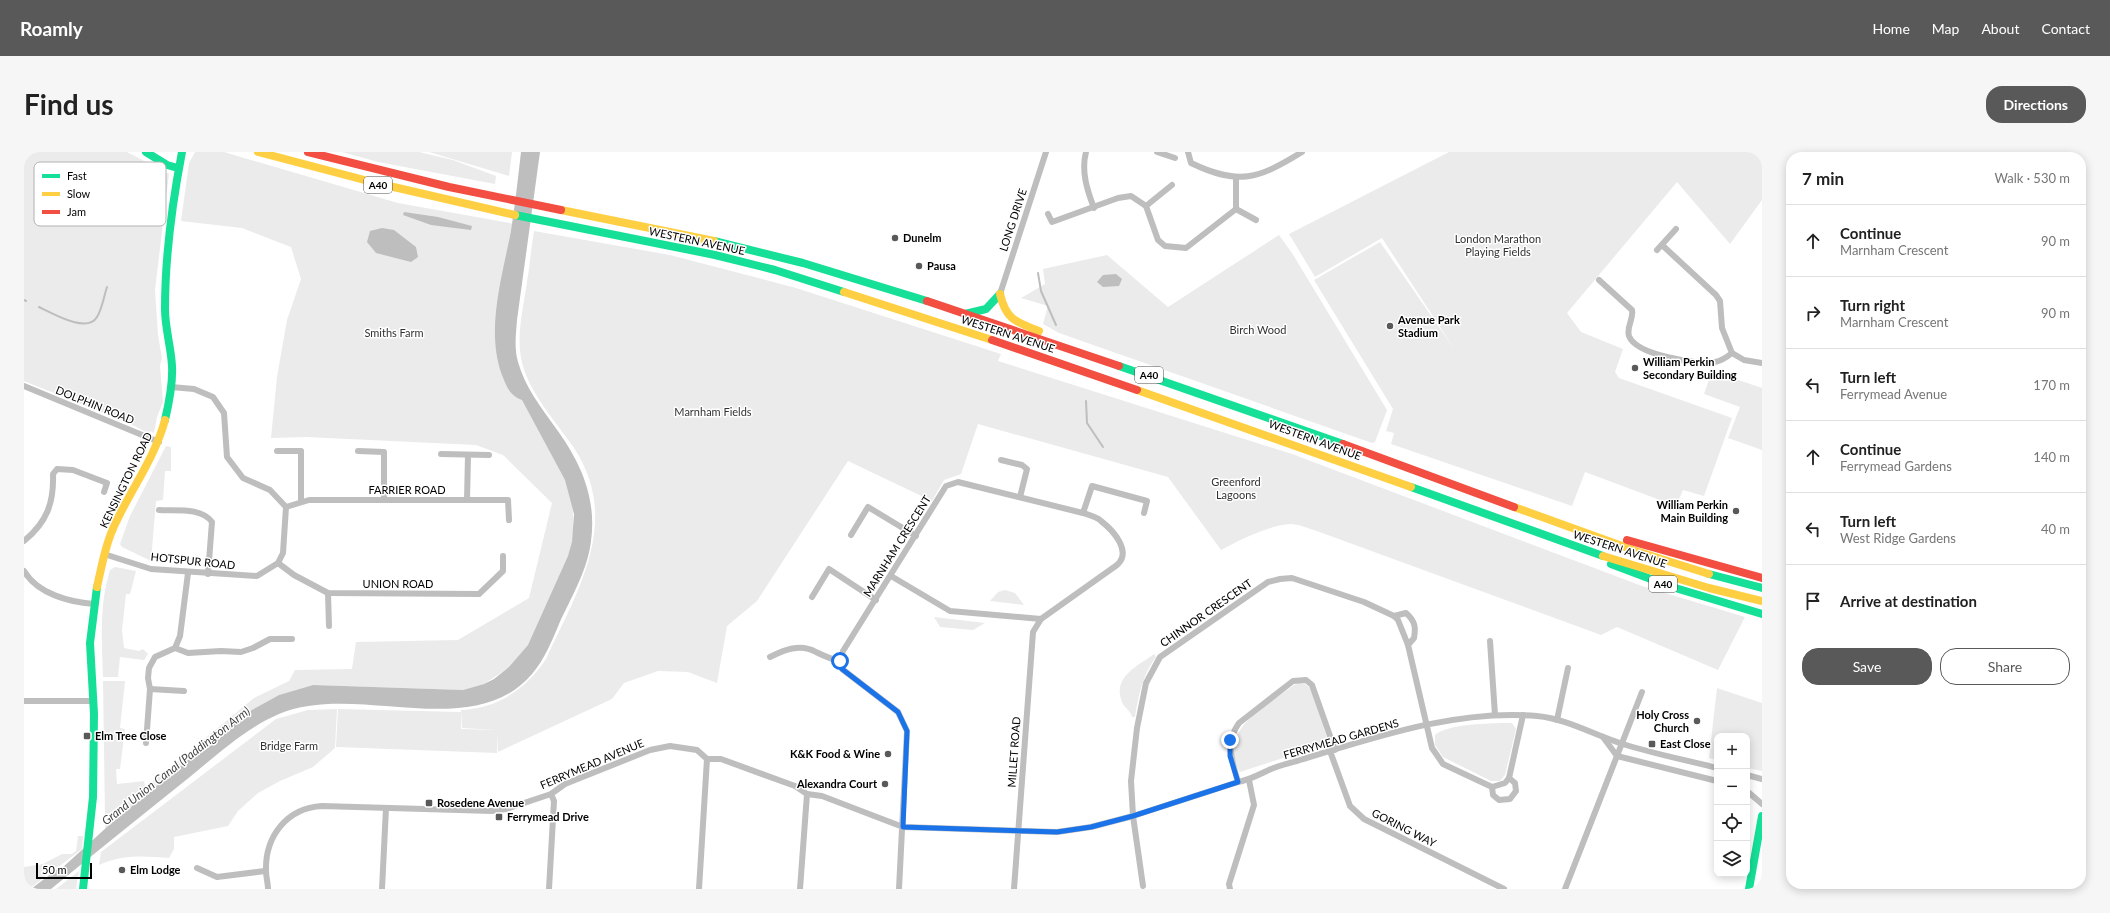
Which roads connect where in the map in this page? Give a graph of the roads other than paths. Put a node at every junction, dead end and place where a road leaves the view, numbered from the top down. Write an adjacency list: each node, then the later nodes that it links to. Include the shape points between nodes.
1 (146, 152): 11 (main road)
2 (182, 152): 13 (main road, KENSINGTON ROAD)
3 (258, 152): 53 (main road, WESTERN AVENUE / A40, via 361,181 499,212 677,247 799,277 1135,387)
4 (308, 152): 26 (main road, WESTERN AVENUE / A40, via 407,177 745,247 872,283)
5 (1046, 152): 25 (street, LONG DRIVE)
6 (1086, 152): 17 (street, via 1084,174)
7 (1158, 152): 10 (street)
8 (1188, 152): 14 (street, via 1190,163 1210,172)
9 (1302, 152): 14 (street, via 1272,171)
10 (1174, 158)
11 (162, 162)
12 (166, 164): 13 (main road)
13 (178, 168): 31 (main road, KENSINGTON ROAD, via 169,233 164,300 171,362)
14 (1236, 178): 18 (street)
15 (1172, 185): 16 (street)
16 (1146, 206): 17 (street, via 1131,196 1118,198); 18 (street, via 1158,240 1165,246 1186,248)
17 (1094, 208): 19 (street, via 1052,222)
18 (1236, 209): 20 (street)
19 (1048, 214)
20 (1256, 220)
21 (1676, 229): 22 (street)
22 (1662, 245): 23 (street); 27 (street, via 1720,301 1722,328)
23 (1657, 250)
24 (1599, 280): 27 (street, via 1632,310 1634,316 1629,336 1636,346 1686,362 1715,362)
25 (1000, 294): 26 (main road, via 986,309); 29 (main road, via 1003,310 1012,320)
26 (964, 314): 29 (main road, WESTERN AVENUE / A40)
27 (1732, 353): 28 (street, via 1744,360)
28 (1762, 362)
29 (1143, 373): 49 (main road, WESTERN AVENUE / A40)
30 (24, 386): 32 (street, DOLPHIN ROAD)
31 (171, 387): 32 (main road, KENSINGTON ROAD); 44 (street, via 194,389 213,397 224,413 227,457 243,478 270,490)
32 (159, 442): 54 (main road, KENSINGTON ROAD, via 115,523)
33 (277, 451): 43 (street, via 301,451)
34 (358, 452): 41 (street, via 384,452)
35 (441, 454): 36 (street)
36 (468, 455): 37 (street); 42 (street)
37 (489, 455)
38 (1001, 460): 40 (street, via 1022,465 1027,469)
39 (104, 492): 52 (street, via 107,483 73,470 57,469 53,474 54,494 42,523)
40 (1020, 497): 46 (street, MARNHAM CRESCENT); 51 (street, MARNHAM CRESCENT, via 962,482 952,483 946,486)
41 (384, 500): 42 (street, FARRIER ROAD); 43 (street, FARRIER ROAD)
42 (468, 500): 48 (street, FARRIER ROAD, via 508,500)
43 (301, 501): 44 (street, FARRIER ROAD)
44 (286, 507): 56 (street, via 283,553)
45 (159, 510): 59 (street, via 208,516 212,522)
46 (1083, 513): 47 (street, via 1092,486 1147,501); 70 (street, MARNHAM CRESCENT, via 1101,520 1121,544 1123,560)
47 (1144, 513)
48 (509, 520)
49 (1578, 529): 61 (main road, A40, via 1638,542); 62 (main road, WESTERN AVENUE / A40, via 1652,555)
50 (851, 535): 51 (street, via 868,507)
51 (916, 536): 60 (street, MARNHAM CRESCENT)
52 (24, 541)
53 (1568, 544): 66 (main road, WESTERN AVENUE / A40, via 1648,570); 68 (main road, A40, via 1628,572)
54 (104, 554): 58 (street, HOTSPUR ROAD, via 151,568); 67 (main road, KENSINGTON ROAD)
55 (504, 556): 63 (street, UNION ROAD, via 503,571 479,594)
56 (278, 563): 59 (street, HOTSPUR ROAD, via 257,576); 63 (street, UNION ROAD, via 294,575)
57 (24, 571): 67 (street, via 37,586 66,599)
58 (188, 572): 59 (street, HOTSPUR ROAD); 75 (street, via 180,636)
59 (208, 574)
60 (891, 576): 65 (street, MARNHAM CRESCENT); 70 (street, via 950,611)
61 (1762, 578)
62 (1762, 588)
63 (328, 593): 71 (street)
64 (812, 597): 65 (street, via 829,569)
65 (876, 600): 77 (street, MARNHAM CRESCENT, via 843,651)
66 (1762, 601)
67 (94, 604): 83 (main road, KENSINGTON ROAD, via 90,643)
68 (1762, 614)
69 (1394, 616): 74 (street); 74 (street, CHINNOR CRESCENT, via 1406,614 1412,618 1415,632); 107 (street, CHINNOR CRESCENT, via 1364,602 1292,578 1280,579 1268,582 1160,657 1146,683 1137,728 1131,781)
70 (1041, 619): 111 (street, MILLET ROAD, via 1033,632)
71 (329, 626)
72 (292, 639): 75 (street, via 270,639 241,652 221,650 188,653)
73 (1490, 641): 84 (street)
74 (1408, 645): 87 (street)
75 (175, 648): 79 (street, via 155,657 151,662 148,672)
76 (770, 658): 77 (street, via 787,649 802,648)
77 (840, 661): 109 (street, via 842,669 898,712 907,731)
78 (1568, 668): 86 (street)
79 (150, 689): 80 (street); 89 (street)
80 (184, 691)
81 (1642, 692): 90 (street)
82 (24, 701): 83 (street)
83 (93, 701): 116 (main road, KENSINGTON ROAD, via 91,829)
84 (1495, 715): 85 (street, FERRYMEAD GARDENS); 87 (street, FERRYMEAD GARDENS)
85 (1523, 715): 86 (street, FERRYMEAD GARDENS); 96 (street)
86 (1557, 720): 88 (street, FERRYMEAD GARDENS)
87 (1426, 725): 91 (street, FERRYMEAD GARDENS); 101 (street, via 1432,748 1443,764)
88 (1602, 735): 90 (street, FERRYMEAD GARDENS); 92 (street)
89 (146, 743)
90 (1622, 744): 92 (street); 94 (street, FERRYMEAD GARDENS)
91 (1332, 750): 98 (street, FERRYMEAD GARDENS, via 1271,769); 100 (street, GORING WAY, via 1312,685 1306,680 1293,680 1234,729 1230,740 1230,756); 124 (street, GORING WAY, via 1350,806 1364,820)
92 (1617, 756): 99 (street); 125 (street)
93 (707, 758): 102 (street, FERRYMEAD AVENUE, via 697,750 681,746 660,747 565,784); 103 (street, FERRYMEAD AVENUE, via 721,759 795,786); 120 (street)
94 (1714, 767)
95 (1750, 776): 97 (street)
96 (1509, 778): 101 (street, via 1505,783); 101 (street, via 1515,783 1516,791 1510,799 1498,800 1493,795)
97 (1762, 779)
98 (1249, 780): 100 (street, FERRYMEAD GARDENS); 115 (street, via 1254,805)
99 (1714, 780)
100 (1238, 782): 107 (street, FERRYMEAD GARDENS)
101 (1492, 786)
102 (551, 794): 106 (street, FERRYMEAD AVENUE, via 492,811); 119 (street, via 554,801)
103 (807, 794): 109 (street, FERRYMEAD AVENUE, via 822,796); 121 (street)
104 (1750, 794): 105 (street)
105 (1762, 804)
106 (386, 808): 113 (street, FERRYMEAD AVENUE, via 322,806 296,813 275,832 268,850); 118 (street)
107 (1133, 816): 110 (street, FERRYMEAD GARDENS); 114 (street, CHINNOR CRESCENT)
108 (1762, 816): 126 (main road)
109 (903, 827): 111 (street, FERRYMEAD AVENUE); 122 (street)
110 (1091, 827): 111 (street, FERRYMEAD AVENUE, via 1057,832)
111 (1018, 832): 123 (street, MILLET ROAD)
112 (197, 868): 113 (street, via 217,877)
113 (266, 871): 117 (street, FERRYMEAD AVENUE)
114 (1143, 886)
115 (1229, 886)
116 (83, 889)
117 (268, 889)
118 (382, 889)
119 (549, 889)
120 (699, 889)
121 (800, 889)
122 (899, 889)
123 (1014, 889)
124 (1504, 889)
125 (1564, 889)
126 (1748, 889)

